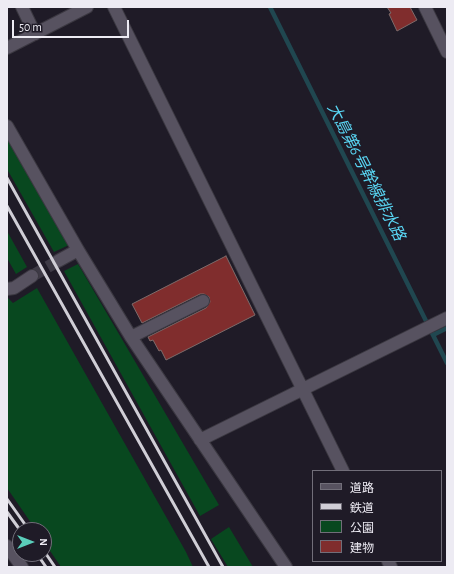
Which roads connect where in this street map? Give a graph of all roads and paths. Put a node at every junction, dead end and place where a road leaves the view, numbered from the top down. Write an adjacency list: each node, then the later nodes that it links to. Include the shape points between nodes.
1 (22, 7): 6 (street)
2 (87, 7): 5 (street)
3 (114, 7): 17 (street)
4 (425, 7): 8 (street)
5 (71, 11): 6 (street)
6 (35, 34): 7 (street)
7 (7, 48)
8 (447, 52)
9 (7, 126): 10 (street)
10 (78, 250): 11 (street); 16 (street)
11 (58, 261)
12 (32, 276): 13 (street, via 14,288)
13 (7, 289)
14 (203, 301): 16 (street)
15 (447, 318): 17 (street)
16 (131, 337): 18 (street)
17 (303, 389): 18 (street); 19 (street)
18 (200, 440): 22 (street)
19 (343, 470)
20 (7, 546): 21 (street)
21 (22, 567)
22 (286, 567)

